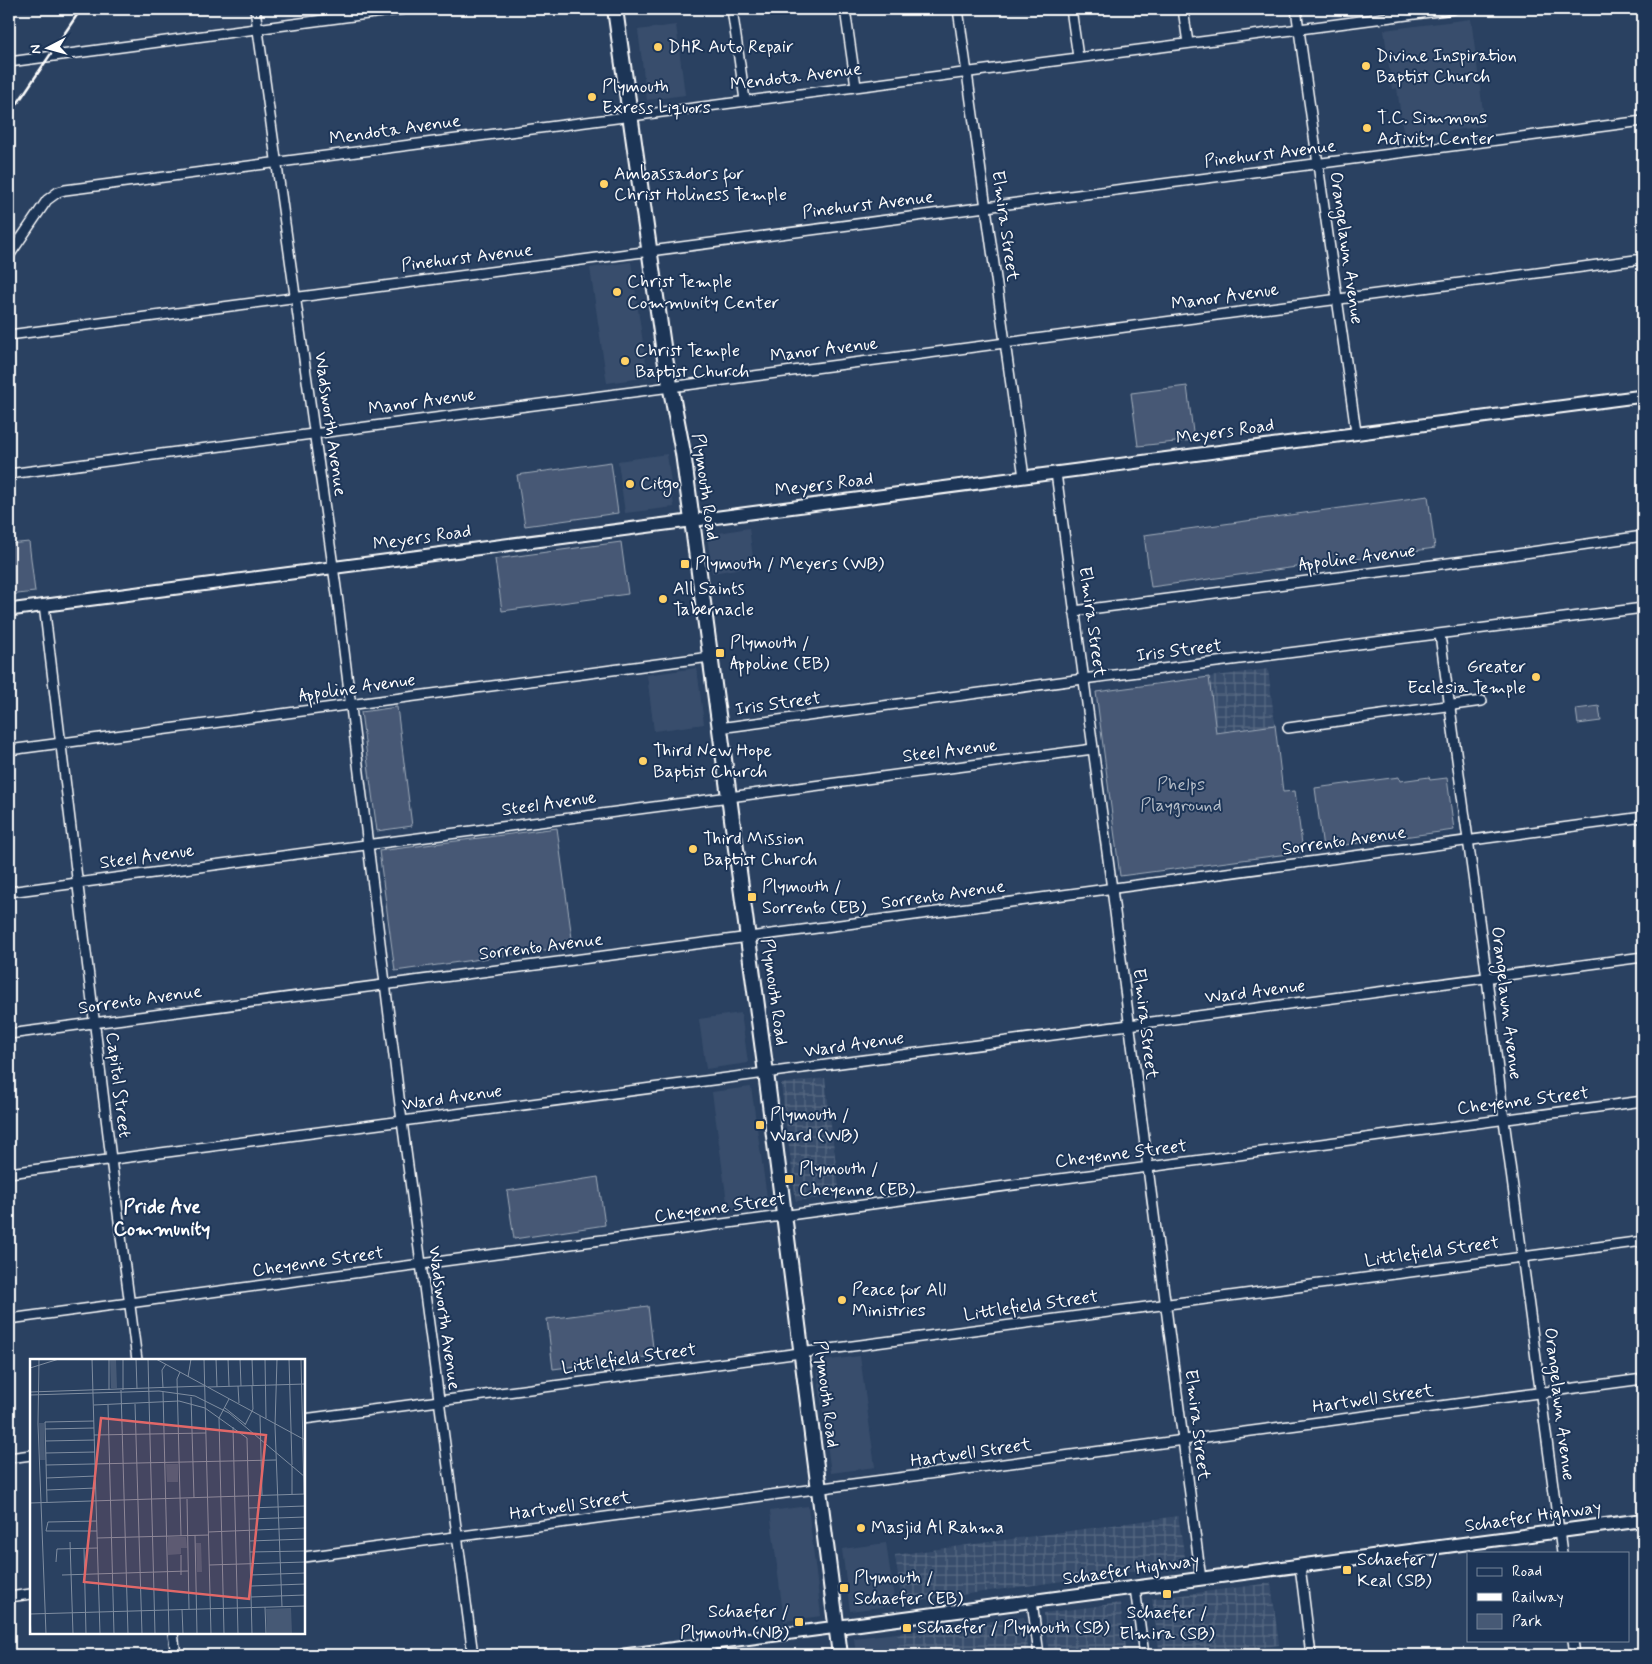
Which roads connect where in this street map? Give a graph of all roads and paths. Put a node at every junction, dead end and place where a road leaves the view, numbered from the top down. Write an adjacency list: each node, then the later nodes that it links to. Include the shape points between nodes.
1 (255, 9): 12 (street, Wadsworth Avenue)
2 (405, 9): 12 (street)
3 (615, 9): 20 (main road, Plymouth Road)
4 (732, 9): 19 (street)
5 (845, 9): 18 (street)
6 (958, 9): 17 (street, Elmira Street)
7 (1071, 9): 15 (street)
8 (1183, 9): 14 (street)
9 (1296, 9): 13 (street, Orangelawn Avenue)
10 (1453, 9): 11 (street, Mendota Avenue)
11 (1409, 12): 13 (street, Mendota Avenue)
12 (258, 28): 16 (street); 22 (street, Wadsworth Avenue)
13 (1299, 29): 14 (street, Mendota Avenue); 23 (street, Orangelawn Avenue)
14 (1188, 43): 15 (street, Mendota Avenue)
15 (1078, 57): 17 (street, Mendota Avenue)
16 (9, 62)
17 (967, 72): 18 (street, Mendota Avenue); 24 (street, Elmira Street)
18 (856, 86): 19 (street, Mendota Avenue)
19 (745, 100): 20 (street, Mendota Avenue)
20 (630, 115): 22 (street, Mendota Avenue); 25 (main road, Plymouth Road)
21 (1643, 121): 23 (street, Pinehurst Avenue)
22 (276, 162): 26 (street, Mendota Avenue, via 55,193); 28 (street, Wadsworth Avenue)
23 (1318, 164): 24 (street, Pinehurst Avenue); 29 (street, Orangelawn Avenue)
24 (986, 207): 25 (street, Pinehurst Avenue); 31 (street, Elmira Street)
25 (649, 250): 28 (street, Pinehurst Avenue); 32 (main road, Plymouth Road)
26 (9, 256)
27 (1643, 259): 29 (street, Manor Avenue)
28 (295, 297): 30 (street, Pinehurst Avenue); 35 (street, Wadsworth Avenue)
29 (1337, 298): 31 (street, Manor Avenue); 34 (street, Orangelawn Avenue)
30 (9, 335)
31 (1005, 343): 32 (street, Manor Avenue); 38 (street, Elmira Street)
32 (670, 386): 35 (street, Manor Avenue); 39 (main road, Plymouth Road)
33 (1643, 396): 34 (street, Meyers Road)
34 (1356, 432): 36 (street, Meyers Road)
35 (314, 433): 37 (street, Manor Avenue); 41 (street, Wadsworth Avenue)
36 (1056, 473): 38 (street, Meyers Road); 45 (street, Elmira Street)
37 (9, 474)
38 (1024, 477): 39 (street, Meyers Road)
39 (691, 520): 41 (street, Meyers Road); 47 (main road, Plymouth Road)
40 (1643, 536): 45 (street, Appoline Avenue)
41 (333, 567): 42 (street, Meyers Road); 50 (street, Wadsworth Avenue)
42 (44, 605): 44 (street, Meyers Road); 54 (street, Capitol Street)
43 (1643, 608): 46 (street, Iris Street)
44 (9, 610)
45 (1074, 611): 48 (street, Elmira Street)
46 (1440, 635): 48 (street, Iris Street); 51 (street, Orangelawn Avenue)
47 (710, 657): 50 (street, Appoline Avenue); 52 (main road, Plymouth Road)
48 (1083, 679): 52 (street, Iris Street); 55 (street, Elmira Street)
49 (1482, 702): 51 (street)
50 (351, 705): 54 (street, Appoline Avenue); 60 (street, Wadsworth Avenue)
51 (1451, 706): 53 (street); 59 (street, Orangelawn Avenue)
52 (720, 728): 57 (main road, Plymouth Road)
53 (1288, 728)
54 (60, 744): 56 (street, Appoline Avenue); 61 (street, Capitol Street)
55 (1093, 749): 57 (street, Steel Avenue); 62 (street, Elmira Street)
56 (9, 750)
57 (729, 797): 60 (street, Steel Avenue); 64 (main road, Plymouth Road)
58 (1643, 817): 59 (street, Sorrento Avenue)
59 (1469, 840): 62 (street, Sorrento Avenue); 66 (street, Orangelawn Avenue)
60 (368, 845): 61 (street, Steel Avenue); 67 (street, Wadsworth Avenue)
61 (77, 883): 63 (street, Steel Avenue); 68 (street, Capitol Street)
62 (1112, 889): 64 (street, Sorrento Avenue); 69 (street, Elmira Street)
63 (9, 892)
64 (747, 937): 67 (street, Sorrento Avenue); 71 (main road, Plymouth Road)
65 (1643, 957): 66 (street, Ward Avenue)
66 (1487, 978): 69 (street, Ward Avenue); 73 (street, Orangelawn Avenue)
67 (385, 984): 68 (street, Sorrento Avenue); 74 (street, Wadsworth Avenue)
68 (94, 1023): 70 (street, Sorrento Avenue); 75 (street, Capitol Street)
69 (1129, 1025): 71 (street, Ward Avenue); 76 (street, Elmira Street)
70 (9, 1034)
71 (766, 1073): 74 (street, Ward Avenue); 78 (main road, Plymouth Road)
72 (1643, 1102): 73 (street, Cheyenne Street)
73 (1504, 1120): 76 (street, Cheyenne Street); 80 (street, Orangelawn Avenue)
74 (402, 1121): 75 (street, Ward Avenue); 81 (street, Wadsworth Avenue)
75 (110, 1159): 77 (street, Ward Avenue); 82 (street, Capitol Street)
76 (1147, 1168): 78 (street, Cheyenne Street); 83 (street, Elmira Street)
77 (9, 1173)
78 (784, 1216): 81 (street, Cheyenne Street); 85 (main road, Plymouth Road)
79 (1643, 1241): 80 (street, Littlefield Street)
80 (1523, 1257): 83 (street, Littlefield Street); 88 (street, Orangelawn Avenue)
81 (421, 1264): 82 (street, Cheyenne Street); 89 (street, Wadsworth Avenue)
82 (129, 1303): 84 (street, Cheyenne Street); 86 (street, Capitol Street)
83 (1165, 1304): 85 (street, Littlefield Street); 91 (street, Elmira Street)
84 (9, 1319)
85 (802, 1353): 89 (street, Littlefield Street); 94 (main road, Plymouth Road)
86 (137, 1359)
87 (1643, 1379): 88 (street, Hartwell Street)
88 (1541, 1392): 91 (street, Hartwell Street); 96 (street, Orangelawn Avenue)
89 (439, 1401): 90 (street, Littlefield Street); 97 (street, Wadsworth Avenue)
90 (305, 1419)
91 (1183, 1441): 94 (street, Hartwell Street); 101 (street, Elmira Street)
92 (30, 1455): 93 (street)
93 (9, 1458)
94 (820, 1490): 97 (street, Hartwell Street); 106 (main road, Plymouth Road)
95 (1643, 1520): 96 (main road, Schaefer Highway)
96 (1559, 1531): 98 (street, Orangelawn Avenue); 100 (main road, Schaefer Highway)
97 (457, 1537): 99 (street, Hartwell Street); 111 (street, Wadsworth Avenue)
98 (1562, 1552)
99 (305, 1558)
100 (1300, 1566): 101 (main road, Schaefer Highway); 116 (street)
101 (1201, 1579): 102 (main road, Schaefer Highway)
102 (1135, 1588): 105 (main road, Schaefer Highway); 115 (street)
103 (30, 1594): 104 (street)
104 (9, 1597)
105 (1032, 1601): 106 (main road, Schaefer Highway); 114 (street)
106 (837, 1627): 109 (street, Schaefer Highway); 113 (main road, Plymouth Road)
107 (174, 1634): 110 (street)
108 (1573, 1642): 117 (street)
109 (710, 1650): 112 (street, Schaefer Highway)
110 (176, 1655)
111 (473, 1655)
112 (624, 1655)
113 (840, 1655)
114 (1039, 1655)
115 (1144, 1655)
116 (1311, 1655)
117 (1575, 1655)

